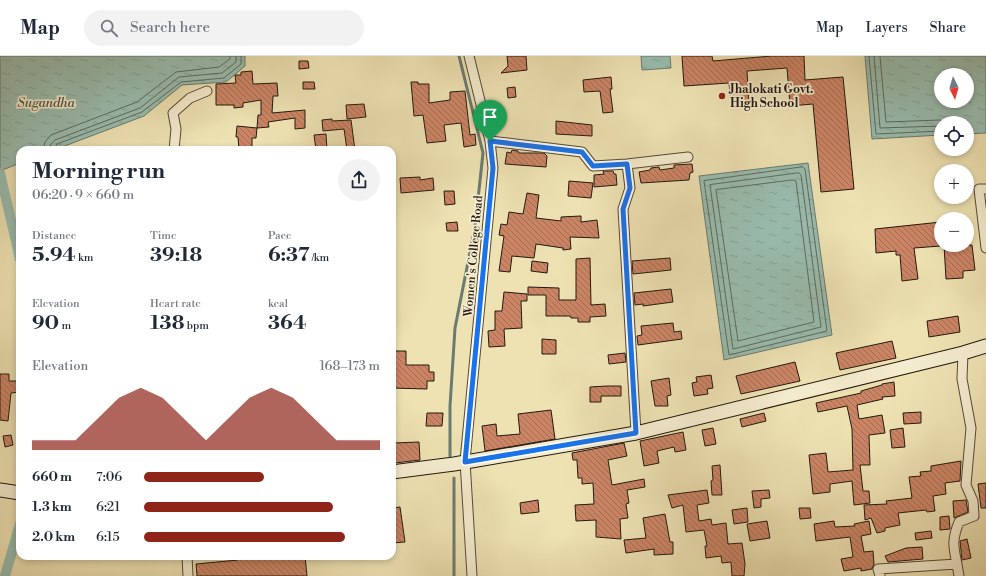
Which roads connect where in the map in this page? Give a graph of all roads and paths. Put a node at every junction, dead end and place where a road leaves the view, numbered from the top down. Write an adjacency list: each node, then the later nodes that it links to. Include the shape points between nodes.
1 (468, 56): 3 (street, Women's College Road)
2 (207, 90): 4 (street, via 190,98 173,113 176,129)
3 (490, 141): 6 (street, via 582,152 593,166); 12 (street, Women's College Road, via 493,168)
4 (174, 146)
5 (688, 157): 6 (street)
6 (627, 164): 11 (street, via 630,188 623,209)
7 (986, 189): 8 (street, via 979,189)
8 (986, 248)
9 (986, 346): 10 (main road)
10 (962, 353): 11 (main road); 15 (street, via 962,379 971,428 966,485 973,501 974,516 960,522 954,536)
11 (636, 433): 12 (main road)
12 (465, 462): 13 (main road); 17 (street, Women's College Road)
13 (396, 471)
14 (187, 560): 16 (street)
15 (957, 564): 18 (street, via 878,569); 19 (street)
16 (188, 576)
17 (472, 576)
18 (880, 576)
19 (959, 576)

